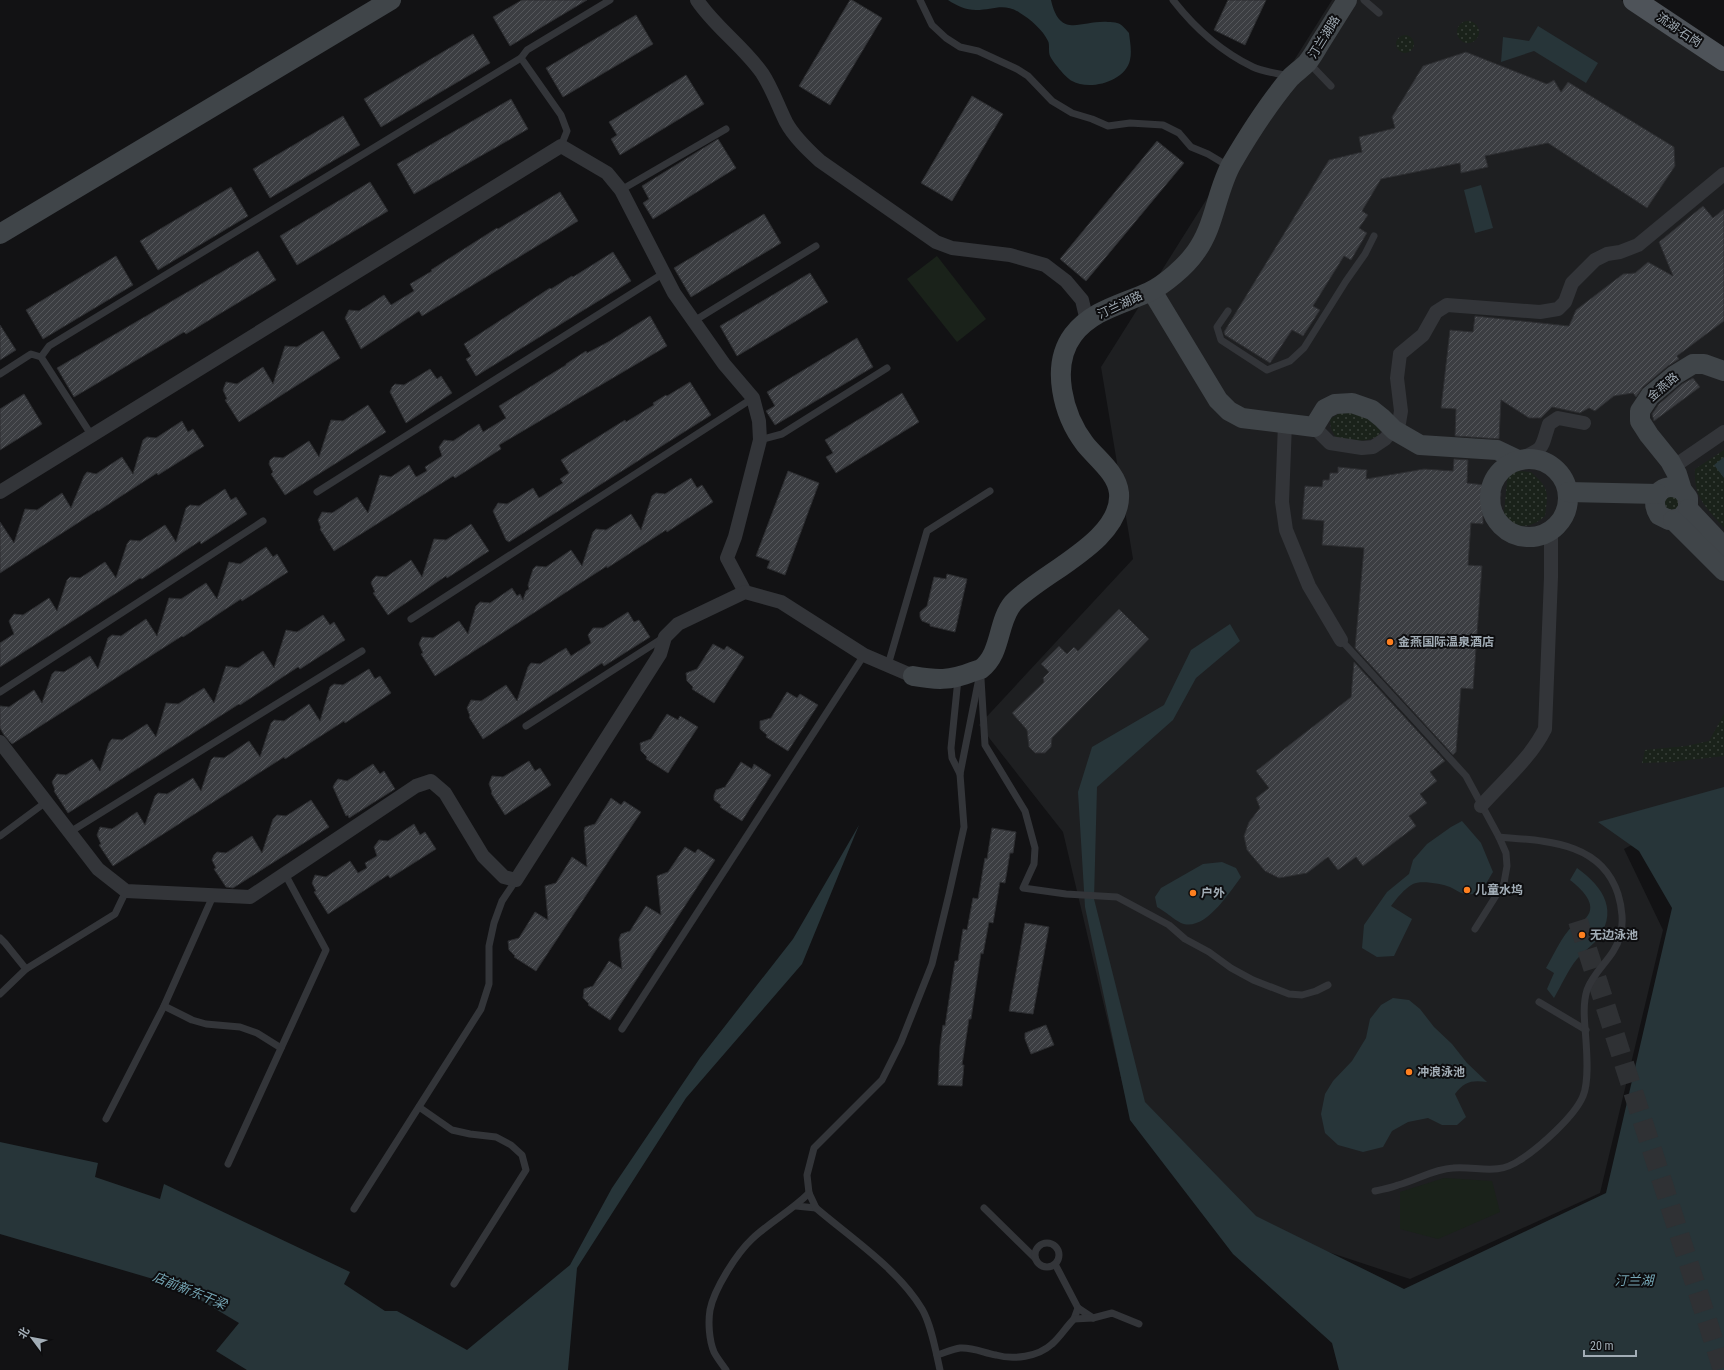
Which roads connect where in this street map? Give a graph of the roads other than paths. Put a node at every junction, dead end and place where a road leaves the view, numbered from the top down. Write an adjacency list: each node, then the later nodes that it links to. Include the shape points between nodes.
1 (391, 0): 20 (street)
2 (610, 0): 10 (lane, via 527,50)
3 (697, 0): 27 (street, via 709,17 761,73 787,123 807,150 820,161 936,242 952,248 1010,255 1045,265 1066,281 1082,300)
4 (920, 0): 17 (lane, via 932,25 946,38 1017,69 1028,76 1052,100 1072,113 1108,126 1130,123 1164,124 1179,133 1191,147)
5 (1173, 0): 13 (lane, via 1192,22 1221,47 1254,67)
6 (1347, 0): 12 (street, 汀兰湖路)
7 (1364, 0): 9 (lane)
8 (1634, 0): 11 (main road, 流湖-石岗)
9 (1379, 13)
10 (521, 58): 16 (lane, via 562,115 567,131); 28 (lane, via 49,346)
11 (1724, 60)
12 (1308, 62): 13 (street, 汀兰湖路); 14 (lane)
13 (1291, 77): 17 (street, 汀兰湖路, via 1265,111)
14 (1331, 86)
15 (726, 129): 19 (lane)
16 (561, 146): 19 (street, via 607,173); 39 (street)
17 (1230, 168): 24 (street, 汀兰湖路, via 1209,229 1196,253)
18 (1724, 174): 37 (street, via 1638,245 1595,260 1572,283 1565,302 1558,309 1540,312 1447,305 1436,312 1423,335 1400,354 1397,378 1401,411 1399,423)
19 (621, 190): 23 (street)
20 (0, 234)
21 (1374, 236): 25 (lane, via 1304,348 1290,361 1267,370 1221,340 1217,327)
22 (816, 246): 26 (lane)
23 (664, 274): 26 (street); 46 (lane)
24 (1152, 291): 27 (street, 汀兰湖路, via 1107,308); 34 (street, via 1218,400 1229,411 1242,418)
25 (1228, 311)
26 (694, 321): 33 (street, via 724,364)
27 (1088, 321): 61 (street, 汀兰湖路, via 1073,335 1063,356 1061,382 1066,407 1084,443 1112,474 1119,490 1119,505 1112,522 1092,542 1013,604 1002,622 995,651)
28 (41, 357): 31 (lane, via 31,354); 39 (lane)
29 (887, 368): 40 (lane, via 782,434)
30 (1724, 372): 43 (street, 金燕路, via 1704,364 1693,364 1650,396 1640,411 1640,421)
31 (0, 374)
32 (1724, 385): 43 (street, 金燕路, via 1706,370 1697,371 1678,382 1651,405 1647,419 1668,443)
33 (753, 398): 40 (street, via 759,421); 55 (lane)
34 (1285, 423): 36 (street); 57 (street, via 1282,502 1286,530 1309,586)
35 (1584, 423): 42 (street, via 1558,418 1549,424 1545,442 1540,450)
36 (1314, 426): 37 (street, via 1330,443 1362,448 1373,447); 37 (street, via 1325,409 1335,404 1352,403 1372,410)
37 (1394, 430): 42 (street, via 1420,445 1496,450)
38 (1724, 432): 43 (street)
39 (92, 436): 45 (street)
40 (760, 440): 54 (street, via 735,537 727,558)
41 (1724, 441): 43 (street)
42 (1518, 460): 47 (street, via 1544,462 1555,469 1564,479); 51 (street, via 1506,466 1496,476 1490,502 1493,515 1501,527 1525,538 1539,537)
43 (1675, 473): 48 (street, 金燕路, via 1667,479); 49 (street, 金燕路, via 1688,498)
44 (990, 491): 60 (lane, via 927,531)
45 (0, 492)
46 (317, 492)
47 (1568, 496): 48 (street); 51 (street, via 1566,513)
48 (1658, 496): 49 (street, 金燕路, via 1659,515 1664,519)
49 (1680, 514): 52 (street, 金燕路); 53 (street, 金燕路)
50 (263, 521): 64 (lane)
51 (1551, 531): 69 (street, via 1545,729 1525,759)
52 (1724, 547)
53 (1724, 571)
54 (745, 592): 56 (street, via 678,624); 59 (street, via 782,602)
55 (411, 619)
56 (665, 637): 65 (lane); 74 (street, via 660,654)
57 (1341, 640): 69 (lane, via 1466,776)
58 (362, 651): 70 (lane)
59 (864, 655): 60 (street); 84 (lane)
60 (888, 665): 62 (street)
61 (980, 669): 63 (street, 汀兰湖路); 67 (lane); 80 (lane, via 985,745 1025,811 1035,848 1034,864 1023,888 1117,897 1169,925 1230,968 1289,994 1302,995)
62 (913, 676): 63 (street, 汀兰湖路, via 936,680)
63 (958, 678): 67 (lane, via 950,748)
64 (0, 692)
65 (526, 726)
66 (0, 742): 68 (street)
67 (960, 774): 91 (lane, via 964,827 932,964 901,1042 882,1080 814,1148 807,1176)
68 (46, 802): 70 (street); 71 (lane)
69 (1481, 806): 72 (lane)
70 (70, 832): 75 (street, via 98,869)
71 (0, 836)
72 (1499, 837): 77 (lane, via 1506,853 1504,883); 85 (lane, via 1555,842 1579,850 1604,869 1614,884 1622,919 1620,936 1610,957 1587,990)
73 (285, 874): 74 (street, via 416,786 431,781 445,793 483,856 504,877); 76 (street, via 250,897); 86 (lane, via 326,950)
74 (516, 880): 87 (lane, via 502,901 494,923 489,946 489,984 481,1009)
75 (126, 891): 76 (street); 79 (lane, via 115,914)
76 (212, 896): 83 (lane)
77 (1475, 929)
78 (0, 938): 79 (lane)
79 (26, 969): 81 (lane)
80 (1328, 985)
81 (0, 994)
82 (1539, 1002): 85 (lane)
83 (164, 1006): 86 (lane, via 199,1022 240,1027 257,1033); 88 (lane)
84 (622, 1029)
85 (1586, 1030): 90 (lane, via 1587,1068 1584,1095 1574,1110 1549,1136 1520,1160 1505,1168 1491,1170 1440,1170)
86 (281, 1048): 89 (lane)
87 (419, 1107): 95 (lane); 98 (lane, via 452,1130 496,1137 511,1145 522,1155 526,1170)
88 (106, 1119)
89 (228, 1164)
90 (1375, 1192)
91 (809, 1193): 92 (lane); 93 (lane)
92 (796, 1206): 93 (lane); 104 (lane, via 759,1233 743,1249 716,1293 710,1309 709,1331 714,1352)
93 (816, 1208): 103 (lane, via 894,1273 922,1309)
94 (984, 1208): 96 (lane)
95 (354, 1210)
96 (1035, 1258): 97 (lane, via 1043,1266); 97 (lane, via 1039,1247 1049,1243 1056,1247 1059,1254)
97 (1055, 1264): 99 (lane)
98 (454, 1284)
99 (1078, 1308): 100 (lane); 101 (lane)
100 (1093, 1318): 101 (lane); 102 (lane, via 1112,1313)
101 (1074, 1319): 103 (lane, via 1052,1344 1040,1352 1024,1356 996,1356 980,1350 961,1348)
102 (1139, 1324)
103 (937, 1355): 105 (lane)
104 (726, 1370)
105 (940, 1370)

